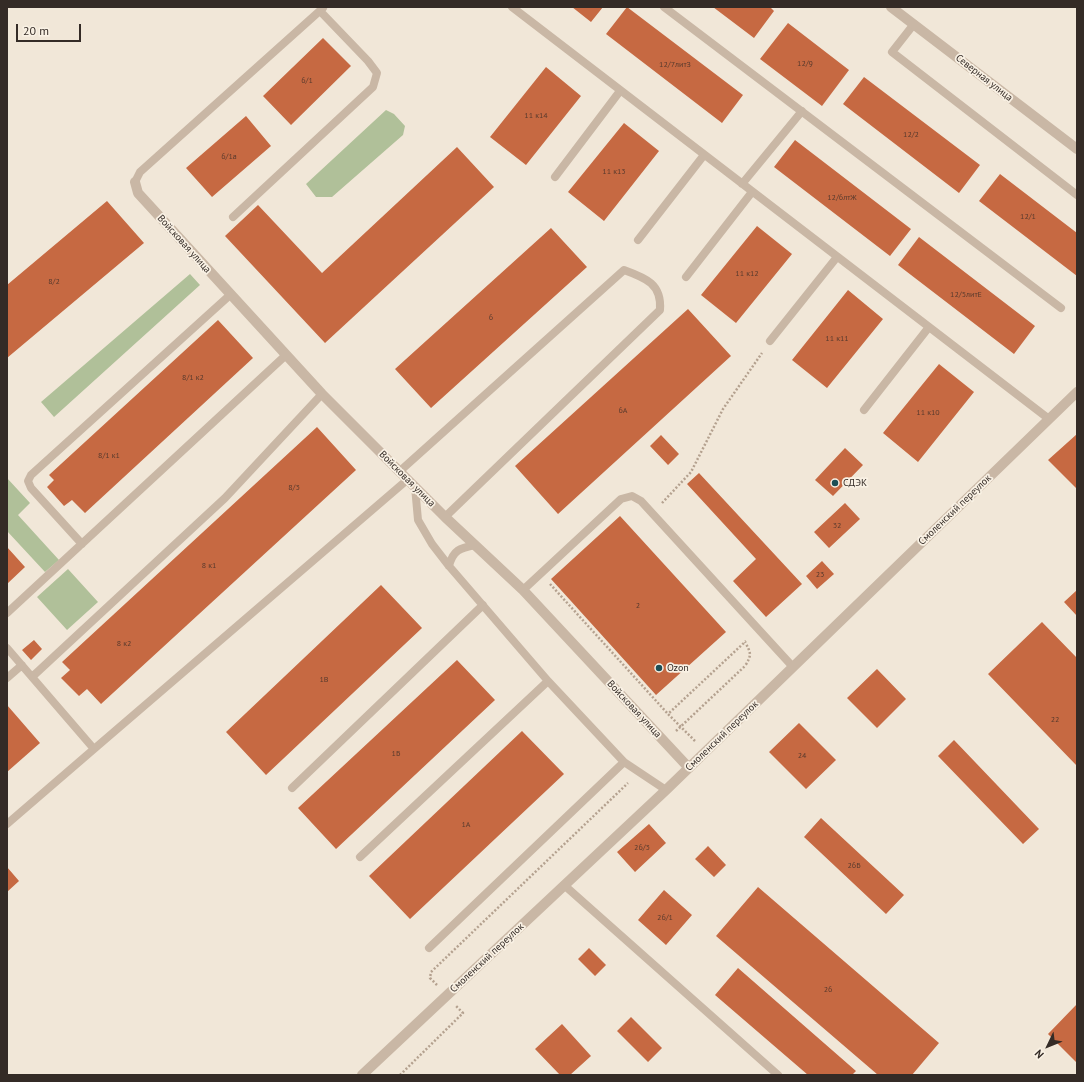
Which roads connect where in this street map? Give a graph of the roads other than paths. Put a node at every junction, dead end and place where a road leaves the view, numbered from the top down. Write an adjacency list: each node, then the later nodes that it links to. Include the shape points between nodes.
1 (512, 7): 6 (lane)
2 (664, 7): 7 (lane)
3 (891, 7): 5 (street, Северная улица)
4 (322, 9): 11 (lane, via 140,172); 15 (lane, via 377,73 373,87)
5 (914, 24): 8 (street, Северная улица); 14 (lane, via 892,52)
6 (620, 91): 9 (lane); 10 (lane)
7 (802, 111): 12 (lane); 20 (lane)
8 (1077, 149)
9 (704, 156): 12 (lane); 16 (lane)
10 (555, 177)
11 (135, 182): 19 (street, Войсковая улица, via 138,193)
12 (742, 184): 13 (lane)
13 (752, 192): 17 (lane); 18 (lane)
14 (1077, 195)
15 (233, 218)
16 (638, 240)
17 (837, 257): 21 (lane); 22 (lane)
18 (686, 277)
19 (230, 294): 23 (street, Войсковая улица); 31 (lane, via 28,481 31,488)
20 (1061, 308)
21 (929, 327): 26 (lane); 27 (lane)
22 (770, 341)
23 (286, 355): 25 (street, Войсковая улица); 31 (lane)
24 (1077, 392): 27 (street, Смоленский переулок)
25 (322, 394): 28 (street, Войсковая улица); 40 (lane, via 225,498)
26 (864, 410)
27 (1049, 419): 39 (street, Смоленский переулок)
28 (400, 471): 29 (street, Войсковая улица); 30 (lane, via 624,270 652,284 661,298 660,310)
29 (411, 484): 30 (street, Войсковая улица); 33 (lane, via 418,520); 43 (lane)
30 (445, 517): 32 (street, Войсковая улица)
31 (82, 544): 36 (lane)
32 (475, 545): 33 (lane, via 457,551 451,557); 34 (street, Войсковая улица)
33 (449, 566): 35 (lane)
34 (523, 590): 39 (lane, via 621,499 632,496 642,502); 45 (street, Войсковая улица)
35 (484, 606): 42 (lane); 46 (lane)
36 (7, 613)
37 (7, 648): 38 (lane)
38 (22, 665): 40 (lane); 41 (lane)
39 (793, 667): 45 (street, Смоленский переулок)
40 (32, 677): 43 (lane)
41 (7, 678)
42 (548, 681): 44 (lane); 49 (lane)
43 (94, 749): 48 (lane)
44 (624, 762): 47 (lane); 51 (lane)
45 (689, 768): 47 (street, Смоленский переулок)
46 (292, 788)
47 (666, 790): 50 (street, Смоленский переулок)
48 (7, 824)
49 (360, 857)
50 (564, 885): 52 (street, Смоленский переулок); 53 (lane)
51 (429, 948)
52 (362, 1075)
53 (778, 1075)

